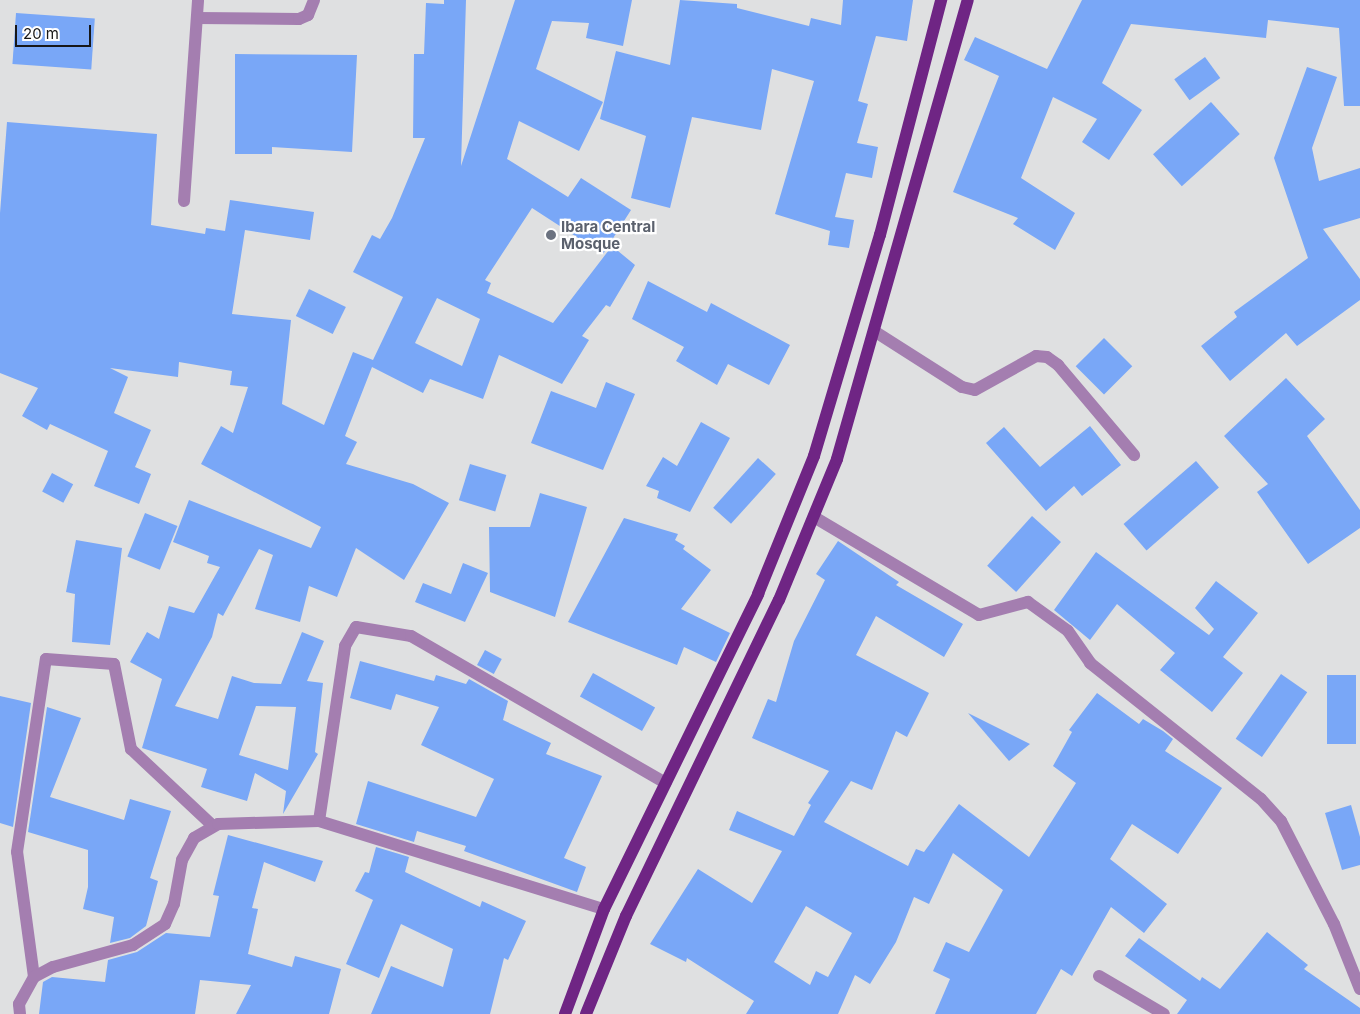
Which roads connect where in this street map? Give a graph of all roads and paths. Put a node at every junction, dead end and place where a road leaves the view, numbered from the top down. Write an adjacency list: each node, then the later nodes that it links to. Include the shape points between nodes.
1 (198, 0): 5 (street)
2 (314, 0): 5 (street, via 308,15 298,20)
3 (941, 0): 10 (main road, via 880,235 814,456 758,594)
4 (968, 0): 7 (main road)
5 (197, 18): 6 (street)
6 (184, 201)
7 (874, 331): 8 (street, via 962,387 975,390 1036,356 1047,357 1058,365); 9 (main road, via 852,412)
8 (1134, 455)
9 (814, 517): 16 (street, via 978,615 1028,602 1068,631 1090,663 1254,793 1281,821 1334,924); 19 (main road, via 779,600 626,916)
10 (666, 783): 11 (street, via 411,636 356,627 345,646); 13 (main road)
11 (319, 821): 12 (street); 13 (street)
12 (213, 826): 15 (street, via 194,838 182,860 174,904 165,924 133,945 53,967); 15 (street, via 131,749 114,664 46,659 17,852)
13 (604, 909): 18 (main road)
14 (1099, 976): 20 (street)
15 (34, 977): 17 (street, via 19,1004)
16 (1360, 989)
17 (20, 1014)
18 (565, 1014)
19 (586, 1014)
20 (1164, 1014)

